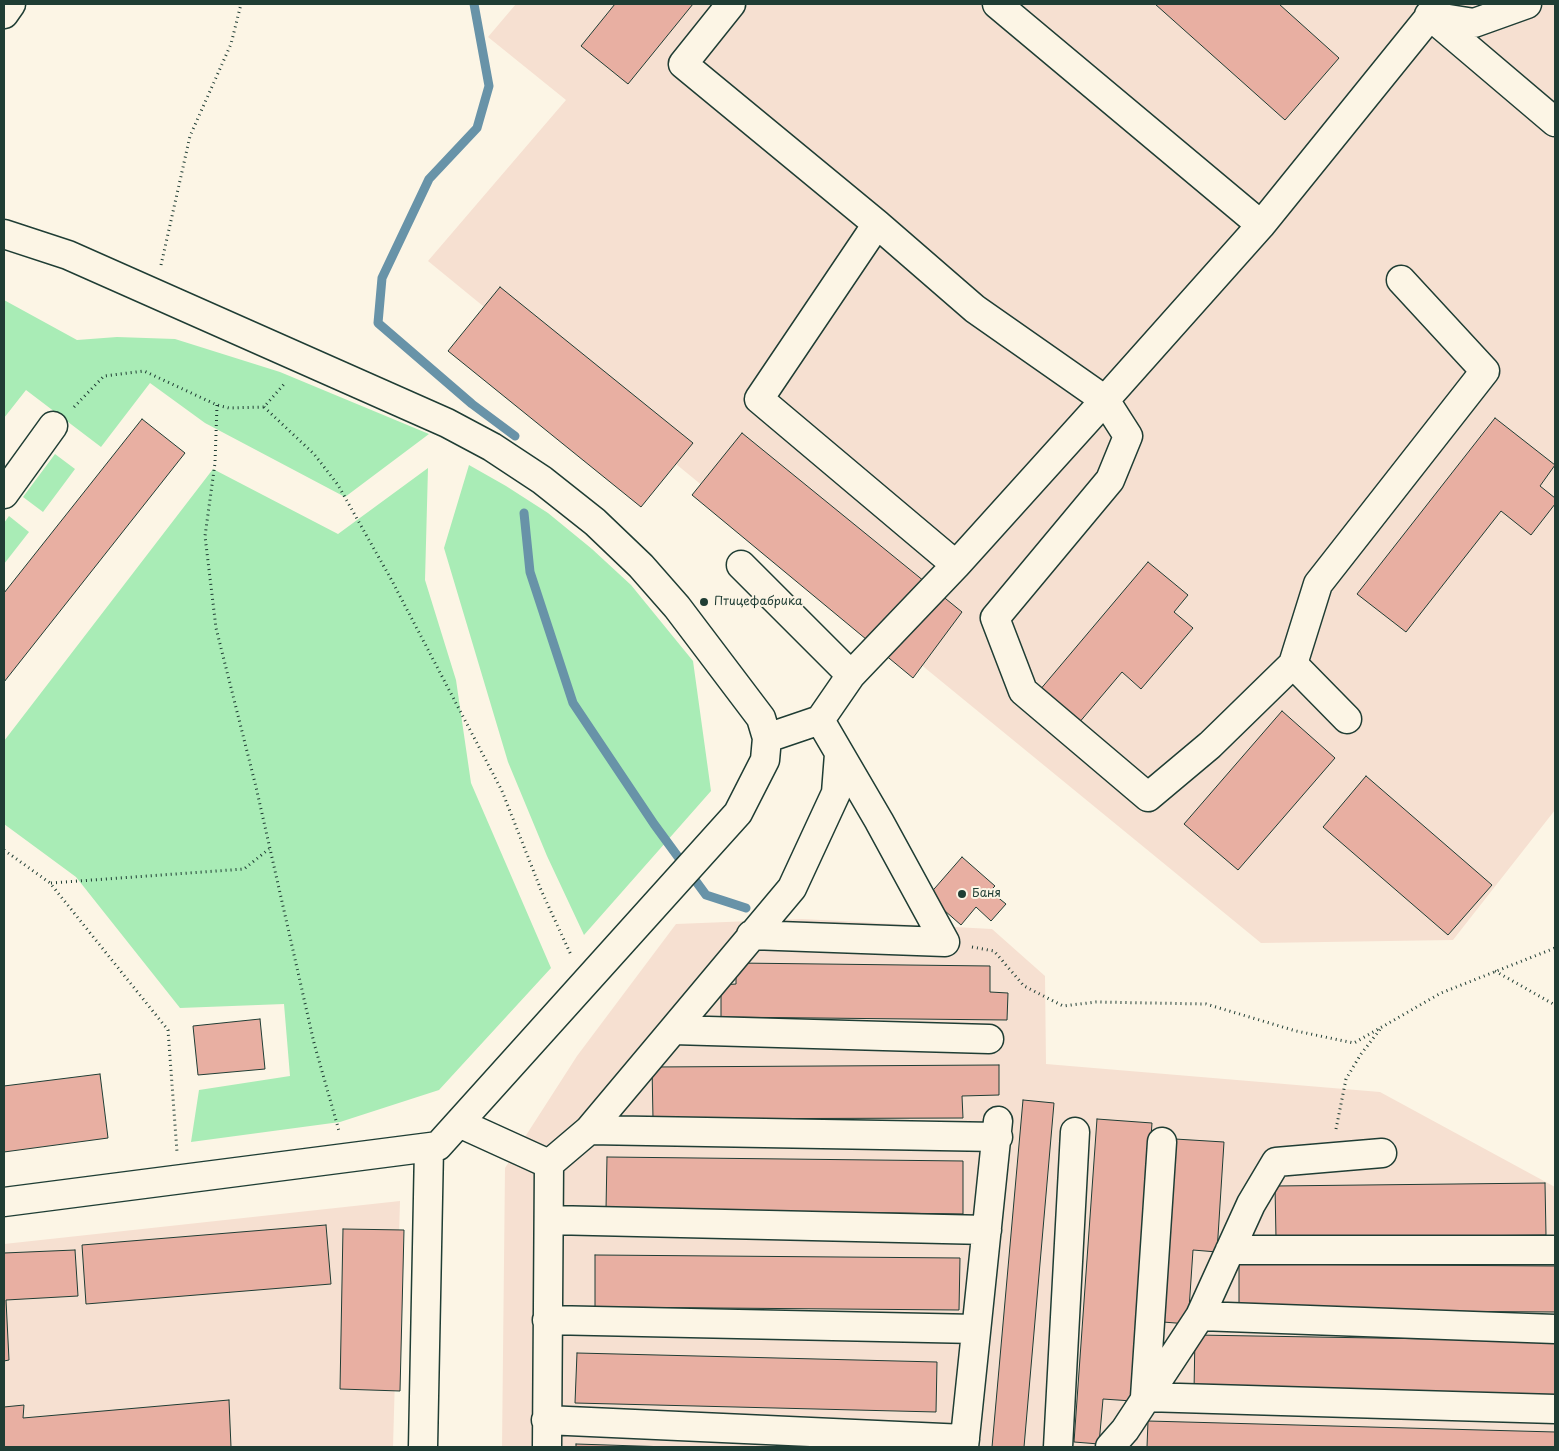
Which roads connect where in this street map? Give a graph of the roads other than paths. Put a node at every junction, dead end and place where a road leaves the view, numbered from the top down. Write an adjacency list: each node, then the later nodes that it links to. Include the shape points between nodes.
1 (11, 4): 6 (street)
2 (731, 4): 8 (street, via 684,64)
3 (997, 4): 9 (street)
4 (1527, 4): 5 (street, via 1474,23)
5 (1425, 10): 7 (street); 9 (street)
6 (4, 14)
7 (1555, 122)
8 (877, 224): 12 (street, via 975,309); 16 (street, via 759,399)
9 (1261, 225): 12 (street)
10 (4, 234): 21 (street, via 68,255 447,423 492,447 542,480 595,522 641,566 677,607 761,718)
11 (1402, 280): 17 (street, via 1484,371 1318,584)
12 (1105, 400): 16 (street); 17 (street, via 1128,436 1110,480 995,618 1023,692 1148,797 1210,745)
13 (54, 426): 14 (street)
14 (4, 494)
15 (741, 565): 18 (street)
16 (956, 565): 18 (street)
17 (1293, 664): 19 (street)
18 (851, 674): 20 (street)
19 (1347, 719)
20 (820, 720): 21 (street); 22 (street)
21 (768, 738): 26 (street, via 765,760 738,813)
22 (839, 754): 23 (street, via 836,793 792,888); 23 (street, via 945,942)
23 (751, 935): 24 (street)
24 (673, 1030): 25 (street); 27 (street)
25 (989, 1039)
26 (459, 1123): 30 (street); 32 (street)
27 (589, 1130): 32 (street); 35 (street, via 998,1128)
28 (1076, 1132): 48 (street)
29 (1162, 1142): 42 (street)
30 (434, 1147): 33 (street); 46 (street)
31 (1382, 1153): 36 (street, via 1276,1162 1251,1204)
32 (549, 1164): 34 (street)
33 (4, 1202)
34 (550, 1220): 35 (street); 39 (street)
35 (986, 1230): 40 (street)
36 (1230, 1250): 37 (street); 38 (street)
37 (1555, 1250)
38 (1200, 1316): 41 (street); 42 (street)
39 (548, 1320): 40 (street); 44 (street)
40 (976, 1329): 45 (street)
41 (1555, 1329)
42 (1145, 1397): 43 (street); 49 (street, via 1125,1430)
43 (1555, 1409)
44 (546, 1420): 45 (street); 47 (street)
45 (965, 1443)
46 (423, 1447)
47 (546, 1447)
48 (1058, 1447)
49 (1110, 1447)

